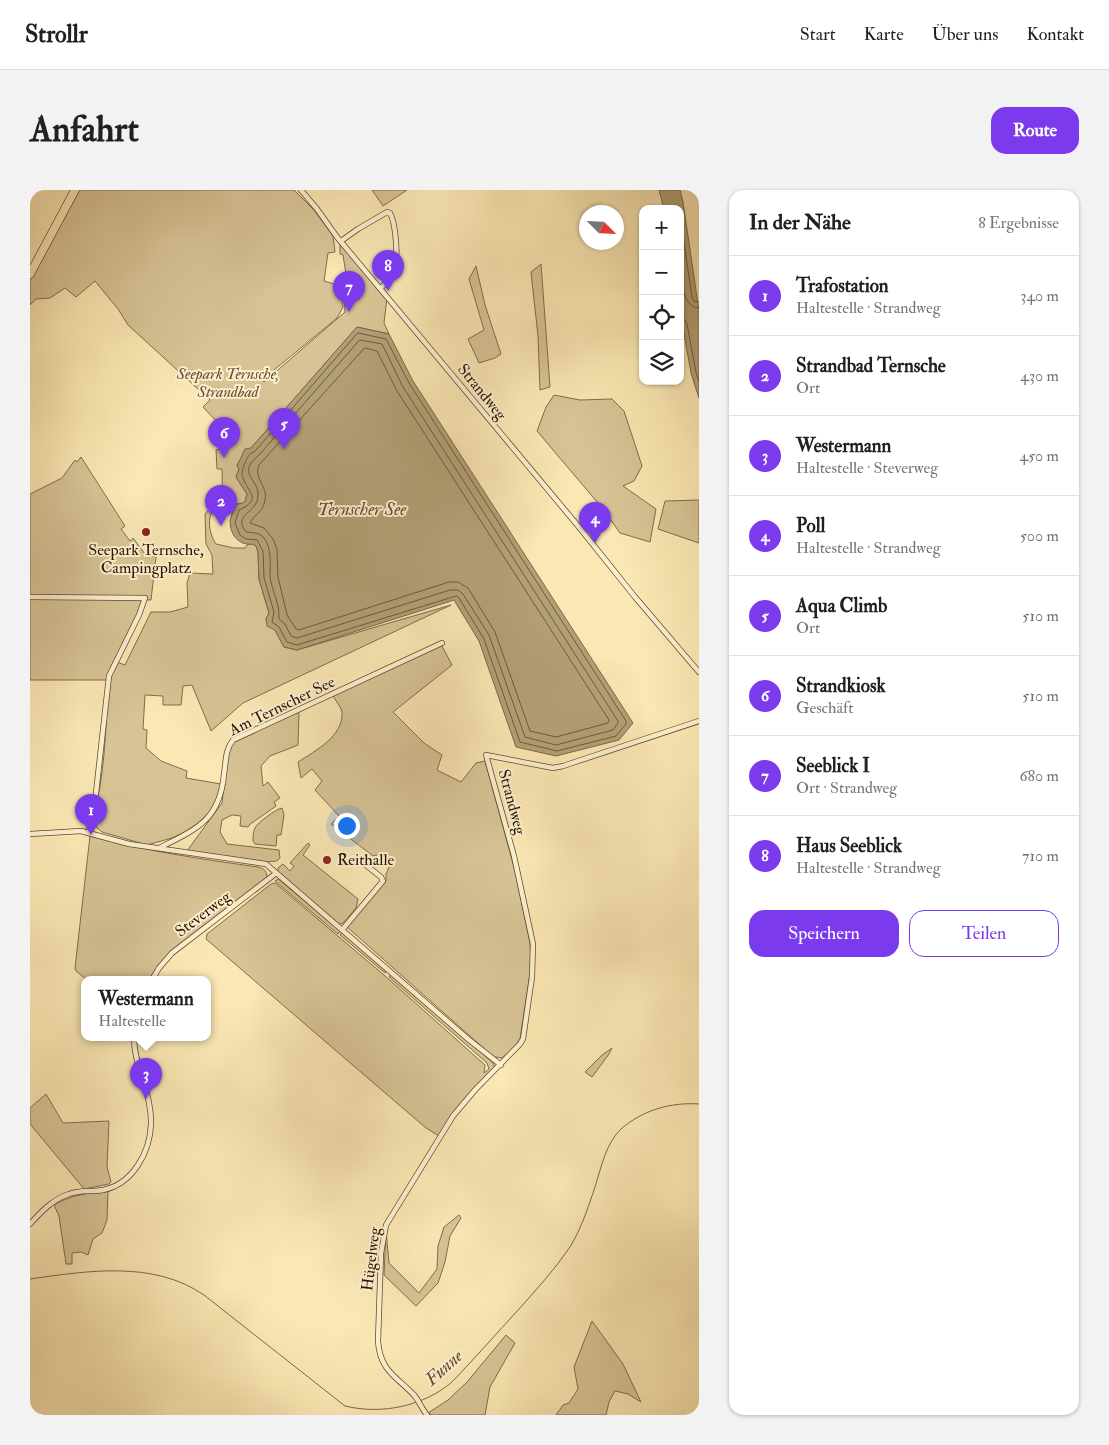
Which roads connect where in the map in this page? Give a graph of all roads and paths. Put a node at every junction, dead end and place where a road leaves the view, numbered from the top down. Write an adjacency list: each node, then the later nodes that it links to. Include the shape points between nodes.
1 (75, 190): 4 (main road)
2 (301, 190): 3 (street, Strandweg)
3 (341, 241): 5 (street, Strandweg); 5 (street, via 386,212 390,213 396,261 392,275)
4 (30, 274)
5 (381, 288): 8 (street, Strandweg)
6 (30, 598): 10 (street, via 145,598 109,676 95,802)
7 (442, 643): 12 (street, Am Ternscher See, via 232,740 227,750 223,789 216,807 198,828)
8 (699, 672)
9 (699, 721): 18 (street, Strandweg, via 558,767 486,755 514,856 533,944 523,1039)
10 (88, 832): 11 (street); 12 (street)
11 (30, 834)
12 (158, 849): 14 (street, via 266,864)
13 (362, 862): 15 (street, via 383,881)
14 (275, 874): 15 (street); 16 (street, Steverweg, via 172,953)
15 (342, 930): 18 (street)
16 (154, 976)
17 (134, 1041): 19 (street, via 151,1114 149,1138 142,1160 130,1175 114,1186 62,1196)
18 (501, 1065): 20 (street, Hügelweg, via 453,1116 386,1226 381,1252 379,1353 387,1370)
19 (30, 1224)
20 (427, 1415)

